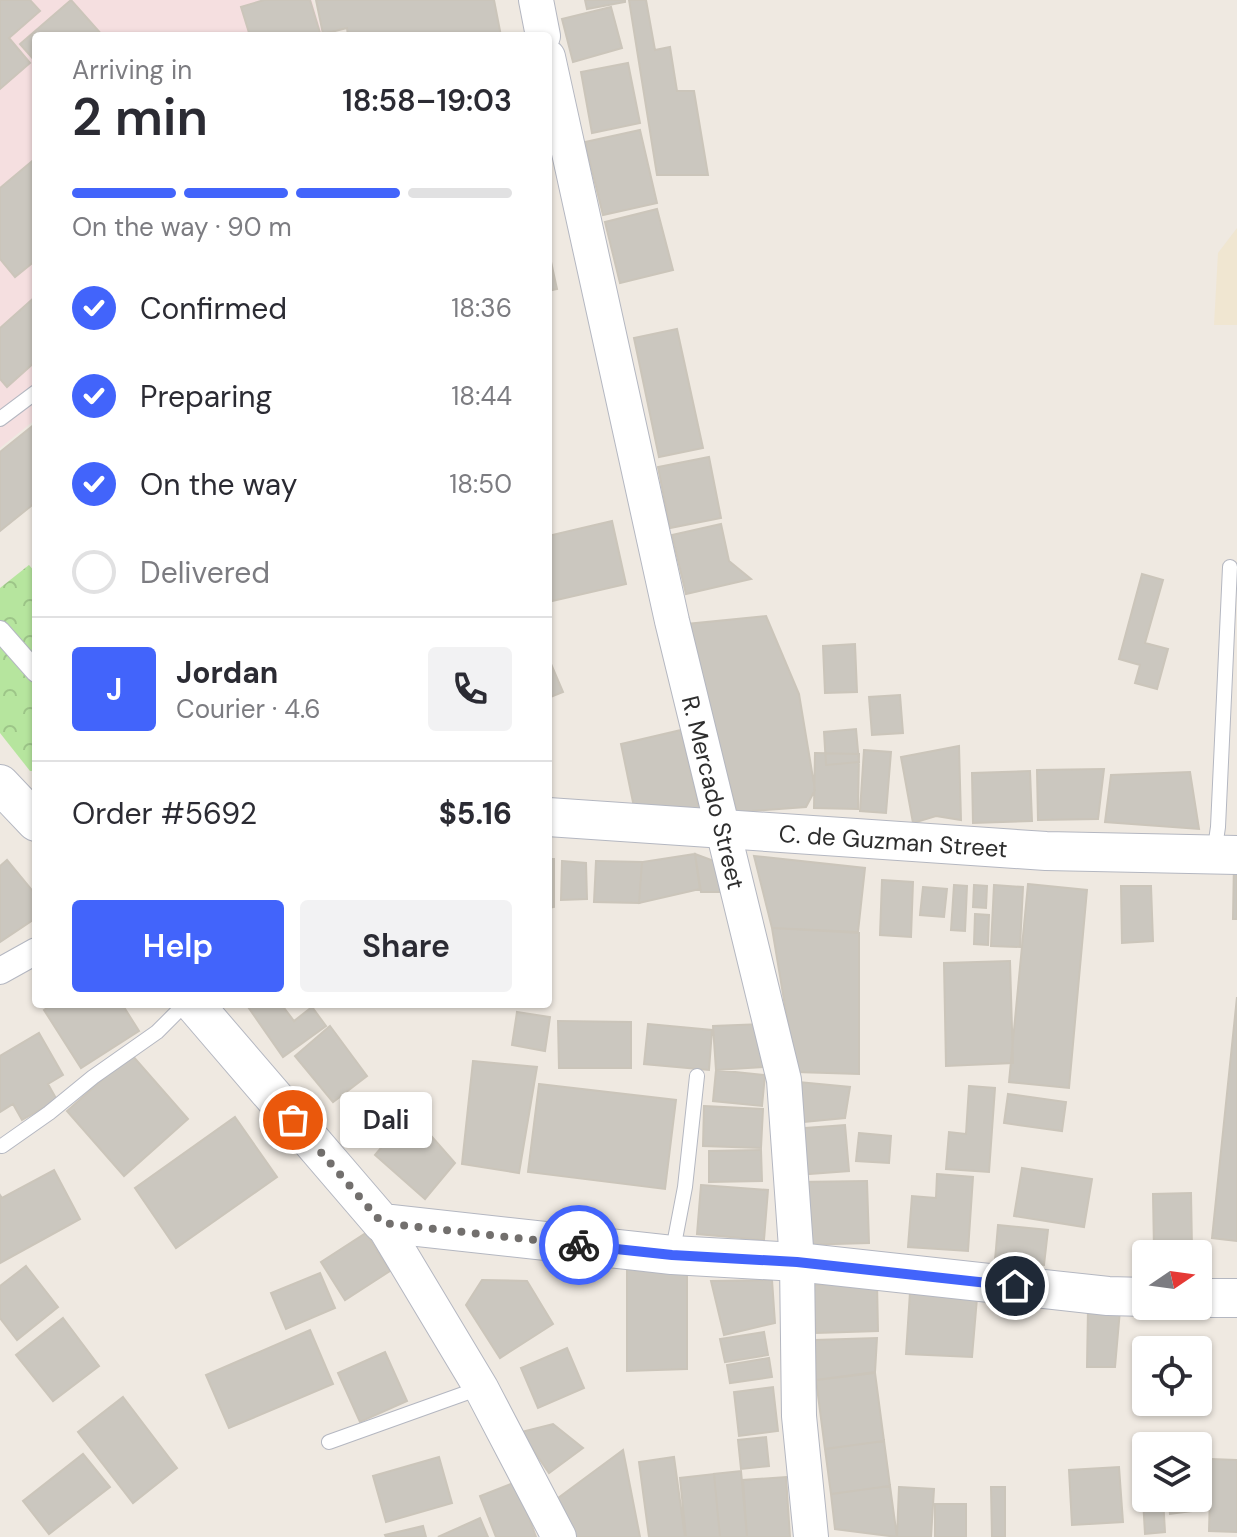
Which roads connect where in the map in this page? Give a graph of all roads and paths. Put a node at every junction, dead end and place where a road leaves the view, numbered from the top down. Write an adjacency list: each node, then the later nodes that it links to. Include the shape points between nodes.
1 (536, 0): 2 (street)
2 (542, 32)
3 (552, 75): 12 (street, R. Mercado Street, via 672,621)
4 (32, 395): 5 (lane)
5 (0, 419)
6 (1230, 567): 13 (lane, via 1218,827)
7 (0, 631): 8 (street)
8 (32, 667)
9 (0, 784): 10 (main road)
10 (32, 816)
11 (552, 817): 12 (main road, C. de Guzman Street)
12 (724, 828): 13 (main road, C. de Guzman Street, via 1046,851); 22 (street, R. Mercado Street, via 784,1080)
13 (1225, 855)
14 (32, 953): 15 (street)
15 (0, 971)
16 (181, 1008): 19 (lane, via 157,1032)
17 (197, 1008): 20 (main road)
18 (697, 1076): 21 (lane)
19 (2, 1146)
20 (382, 1223): 21 (main road); 26 (street)
21 (672, 1255): 22 (main road)
22 (797, 1262): 23 (main road); 29 (street, R. Mercado Street, via 799,1416)
23 (1132, 1297)
24 (1212, 1298): 25 (main road)
25 (1237, 1298)
26 (481, 1388): 27 (lane); 28 (street)
27 (329, 1442)
28 (559, 1537)
29 (811, 1537)

